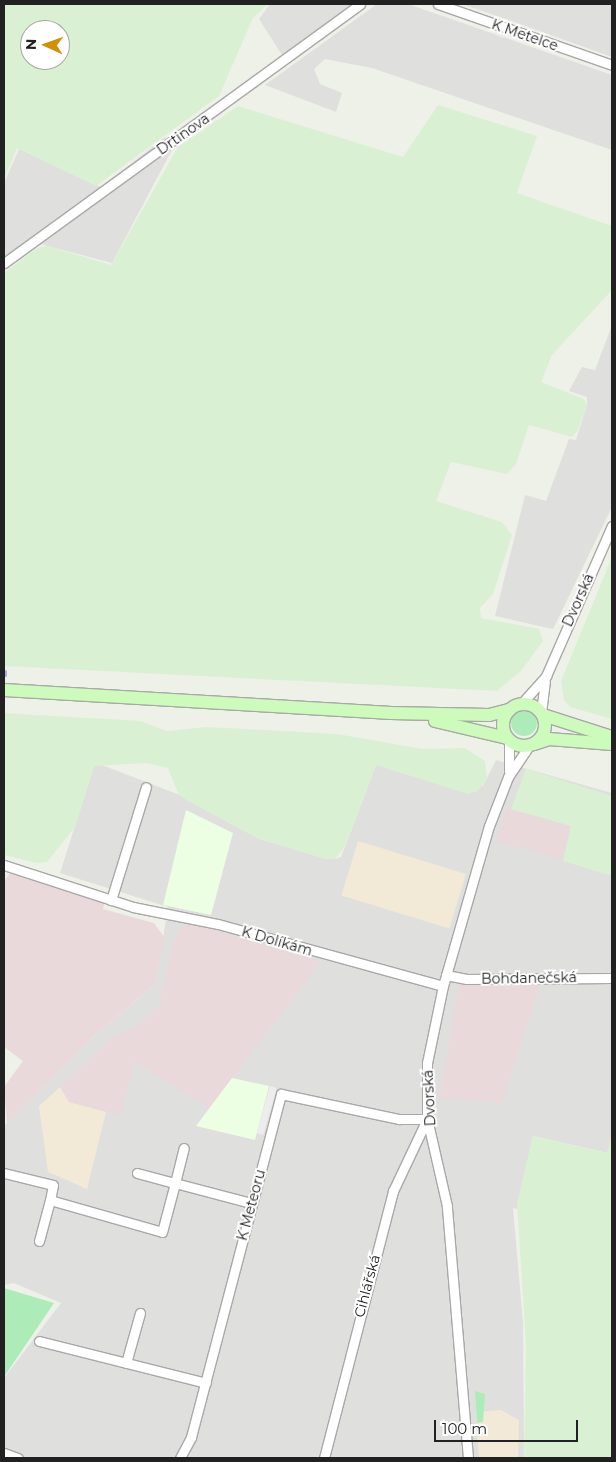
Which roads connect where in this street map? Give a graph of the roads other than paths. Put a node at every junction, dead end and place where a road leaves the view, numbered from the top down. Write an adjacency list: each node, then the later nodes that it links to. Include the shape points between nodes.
1 (360, 4): 4 (street, Drtinova)
2 (438, 4): 3 (street, K Metelce)
3 (612, 65)
4 (4, 263)
5 (612, 526): 6 (street, Dvorská)
6 (546, 676): 8 (street, Dvorská); 11 (street, Dvorská)
7 (4, 690): 10 (main road)
8 (521, 704): 9 (main road, Dvorská); 11 (main road)
9 (509, 710): 10 (main road, via 489,715); 13 (main road, Dvorská, via 502,726)
10 (391, 713): 13 (main road, via 483,729)
11 (542, 714): 12 (main road); 15 (main road, Dvorská, via 545,728)
12 (612, 737)
13 (508, 739): 15 (main road); 16 (street, Dvorská)
14 (612, 744): 15 (main road, via 549,740)
15 (532, 745): 16 (street, Dvorská)
16 (508, 777): 20 (street, Dvorská)
17 (146, 787): 19 (street)
18 (4, 865): 19 (street, K Dolíkám)
19 (110, 900): 22 (street, K Dolíkám)
20 (446, 975): 21 (street, Bohdanečská, via 467,979); 22 (street, Dvorská)
21 (612, 978)
22 (443, 986): 23 (street, Dvorská, via 428,1048)
23 (428, 1119): 29 (street, K Meteoru, via 399,1119 281,1094); 38 (street, Cihlářská, via 394,1192); 39 (street, Dvorská, via 447,1206)
24 (184, 1148): 27 (street)
25 (4, 1173): 28 (street, via 54,1185)
26 (137, 1173): 27 (street)
27 (175, 1183): 28 (street, via 162,1232); 29 (street)
28 (50, 1200): 30 (street)
29 (251, 1202): 34 (street, K Meteoru)
30 (39, 1241)
31 (140, 1313): 33 (street)
32 (39, 1341): 33 (street)
33 (126, 1363): 34 (street)
34 (206, 1383): 37 (street, K Meteoru, via 192,1438)
35 (4, 1454): 36 (street)
36 (18, 1458)
37 (180, 1458)
38 (324, 1458)
39 (468, 1458)

